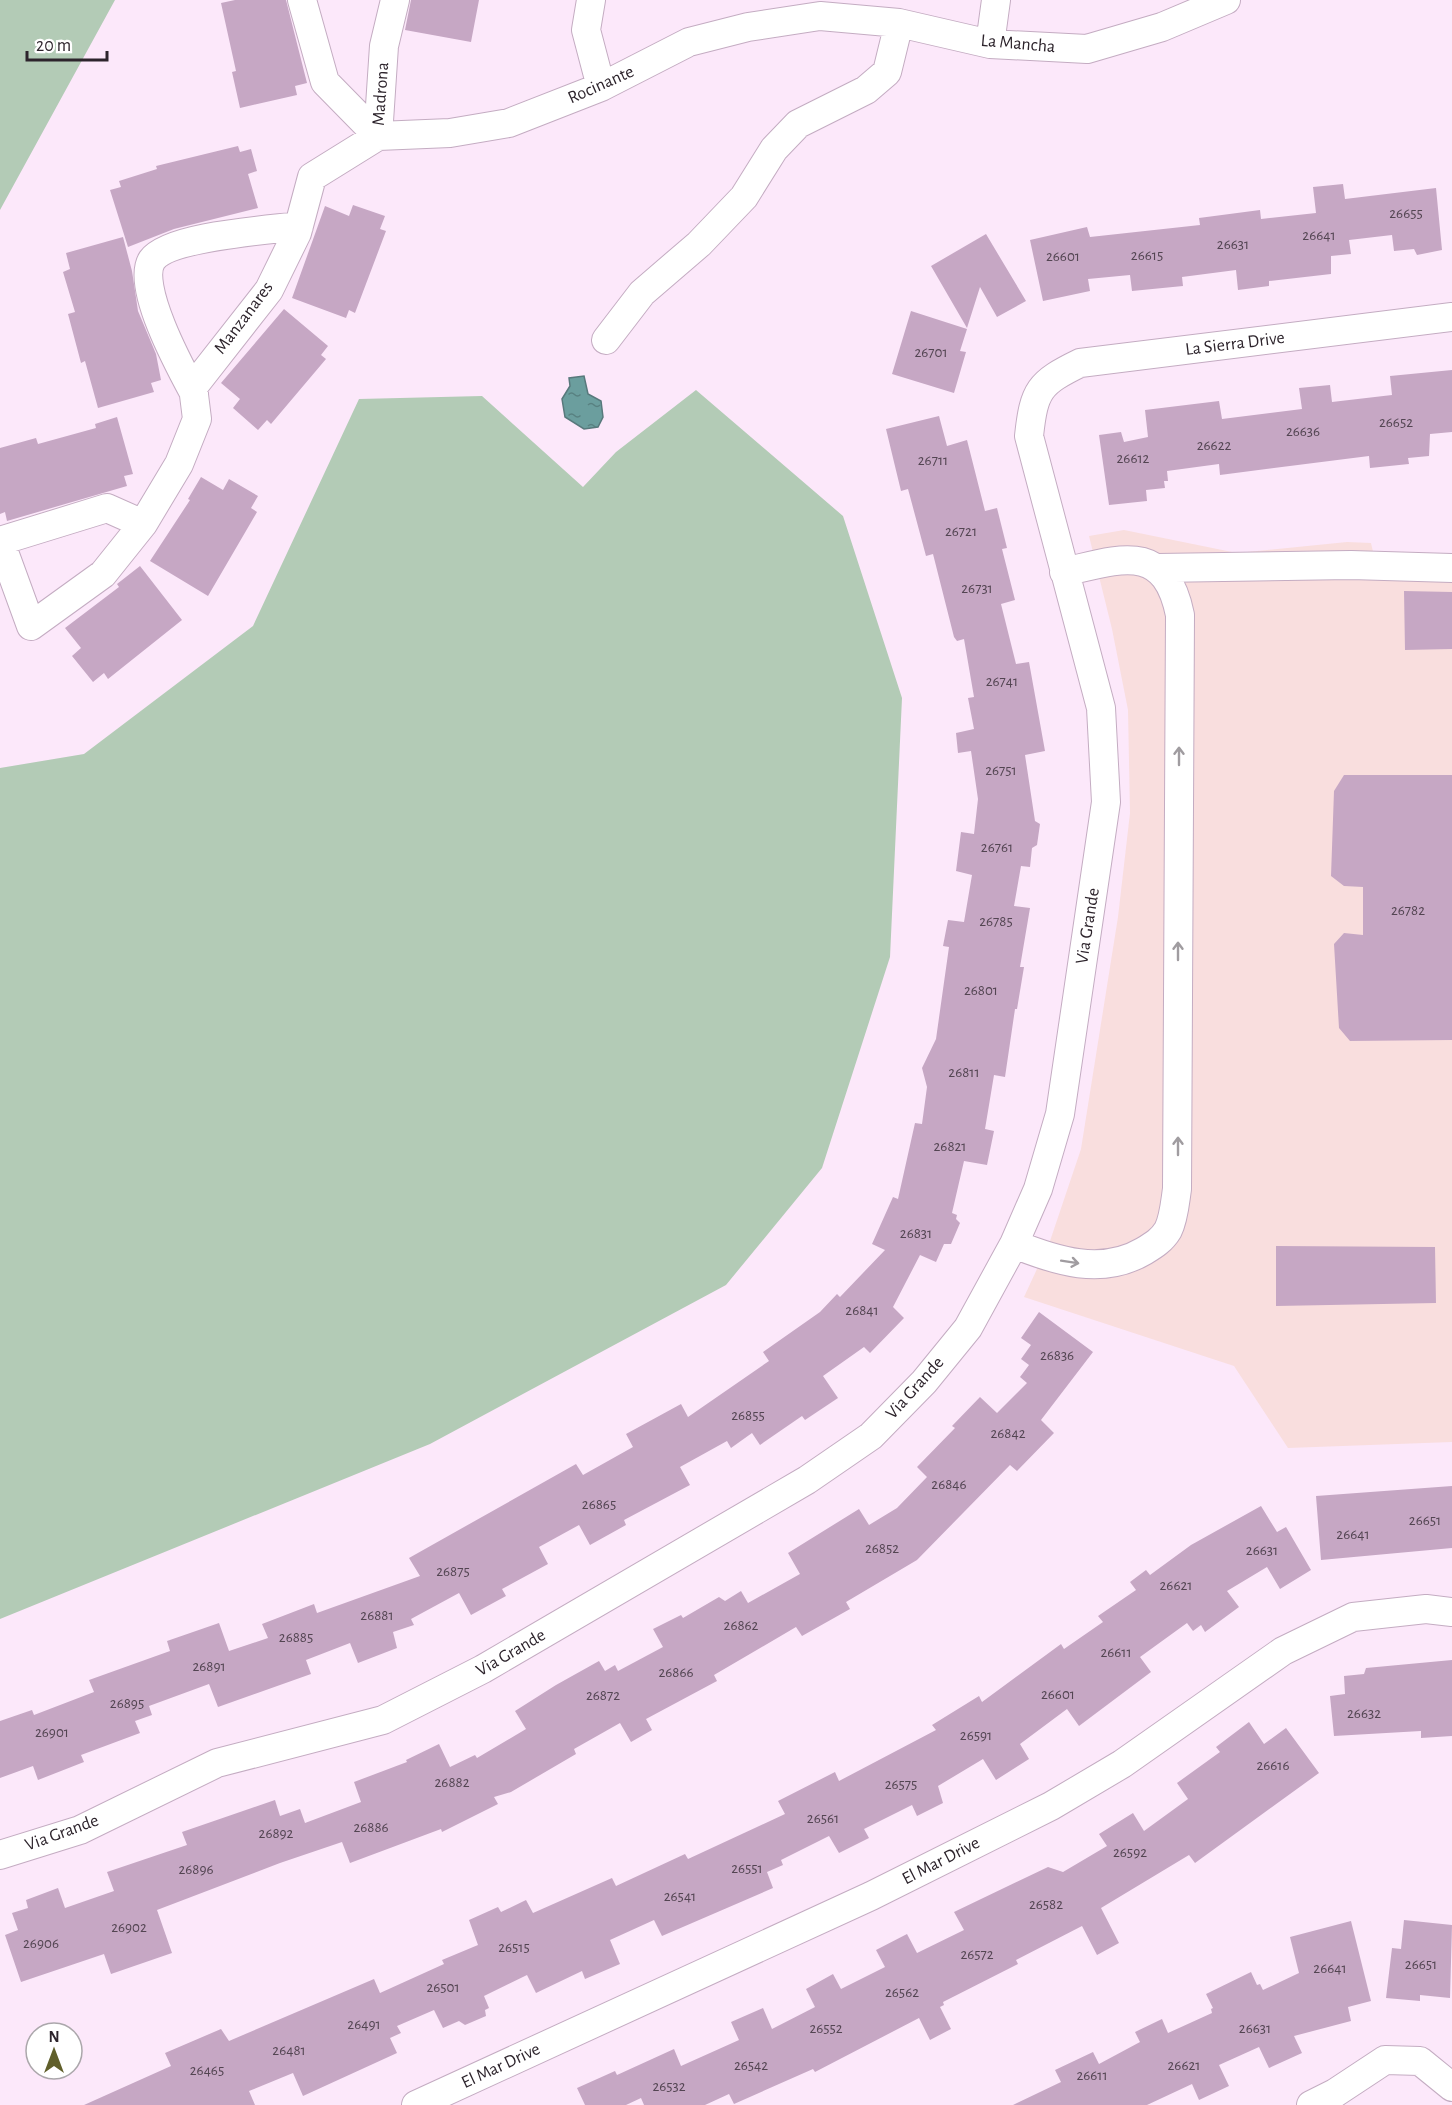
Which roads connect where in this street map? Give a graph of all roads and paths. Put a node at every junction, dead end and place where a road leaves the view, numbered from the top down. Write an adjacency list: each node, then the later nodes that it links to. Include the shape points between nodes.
1 (302, 0): 10 (street, Madrona, via 325,82)
2 (395, 0): 10 (street, Madrona, via 384,46)
3 (591, 0): 9 (street, via 586,30)
4 (996, 0): 8 (street)
5 (1226, 0): 8 (street, La Mancha, via 1162,27 1088,49)
6 (820, 8): 7 (street, La Mancha); 9 (street, Rocinante, via 689,42)
7 (899, 23): 8 (street, La Mancha); 13 (street, via 887,72 866,90 798,124 774,149 744,197 699,244 642,293)
8 (990, 44)
9 (601, 87): 10 (street, Rocinante, via 509,123 450,133)
10 (378, 136): 11 (street, Manzanares, via 312,177)
11 (299, 226): 14 (street, Manzanares, via 269,290 193,387); 14 (street, via 218,236 166,249 152,261 148,280 166,342)
12 (1452, 317): 15 (street, La Sierra Drive, via 1080,363 1052,377)
13 (606, 340)
14 (194, 393): 16 (street, via 197,419 179,464)
15 (1033, 402): 19 (street, Via Grande, via 1029,436)
16 (143, 524): 16 (street, via 103,574 31,626 0,541 107,508)
17 (1158, 568): 18 (street); 19 (street, via 1132,559); 20 (street, one-way to 17, via 1051,1259 1079,1264 1107,1265 1129,1260 1162,1240 1178,1189 1180,615 1176,596)
18 (1452, 568)
19 (1064, 572): 20 (street, Via Grande, via 1101,708 1106,802 1059,1114 1038,1189)
20 (1014, 1244): 22 (street, Via Grande, via 968,1328 924,1382 871,1436 807,1480 483,1669 383,1720 217,1763 80,1830)
21 (1452, 1612): 24 (street, El Mar Drive, via 1426,1609 1353,1617 1283,1650 1122,1764 1051,1806 861,1901)
22 (0, 1855)
23 (1452, 2087): 25 (street, via 1420,2061 1385,2060)
24 (416, 2105)
25 (1311, 2105)

